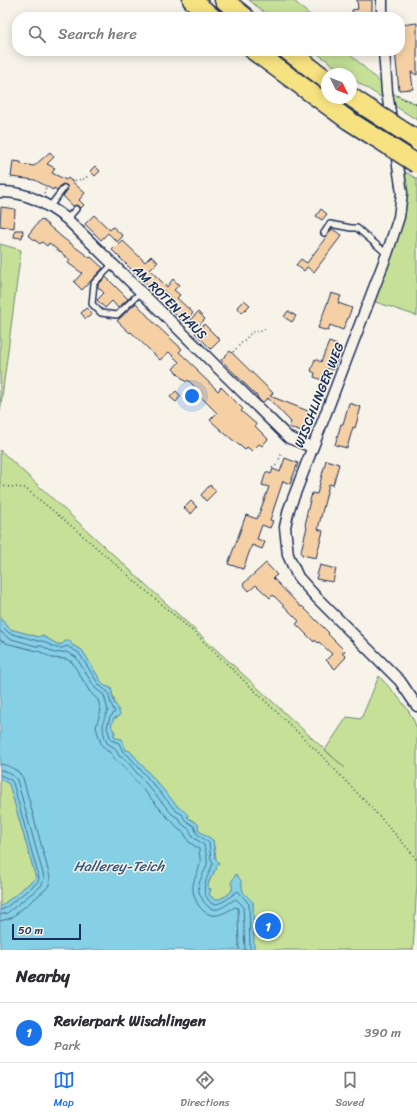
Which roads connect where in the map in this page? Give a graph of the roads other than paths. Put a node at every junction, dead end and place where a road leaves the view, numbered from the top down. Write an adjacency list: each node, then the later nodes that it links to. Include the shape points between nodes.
1 (192, 0): 4 (highway)
2 (224, 0): 5 (highway)
3 (382, 0): 6 (street)
4 (206, 12)
5 (239, 12)
6 (382, 12)
7 (261, 56): 13 (highway, bridge, via 348,120)
8 (295, 56): 10 (highway)
9 (384, 56): 20 (street, WISCHLINGER WEG, via 402,193 399,217)
10 (321, 76)
11 (357, 101): 12 (highway, bridge)
12 (417, 140)
13 (417, 164)
14 (64, 188): 16 (lane)
15 (0, 192): 16 (street, AM ROTEN HAUS, via 25,195)
16 (50, 206): 18 (street, AM ROTEN HAUS)
17 (76, 209): 18 (lane)
18 (68, 218): 21 (street, AM ROTEN HAUS)
19 (324, 233): 20 (lane, via 330,224 357,228)
20 (387, 254): 23 (street, WISCHLINGER WEG)
21 (113, 264): 22 (street, AM ROTEN HAUS); 22 (lane, via 94,283 92,304 101,313 117,315)
22 (141, 292): 23 (street, AM ROTEN HAUS, via 289,438)
23 (312, 447): 24 (street, WISCHLINGER WEG, via 289,509 286,527 288,555 298,577 400,681)
24 (417, 706)

